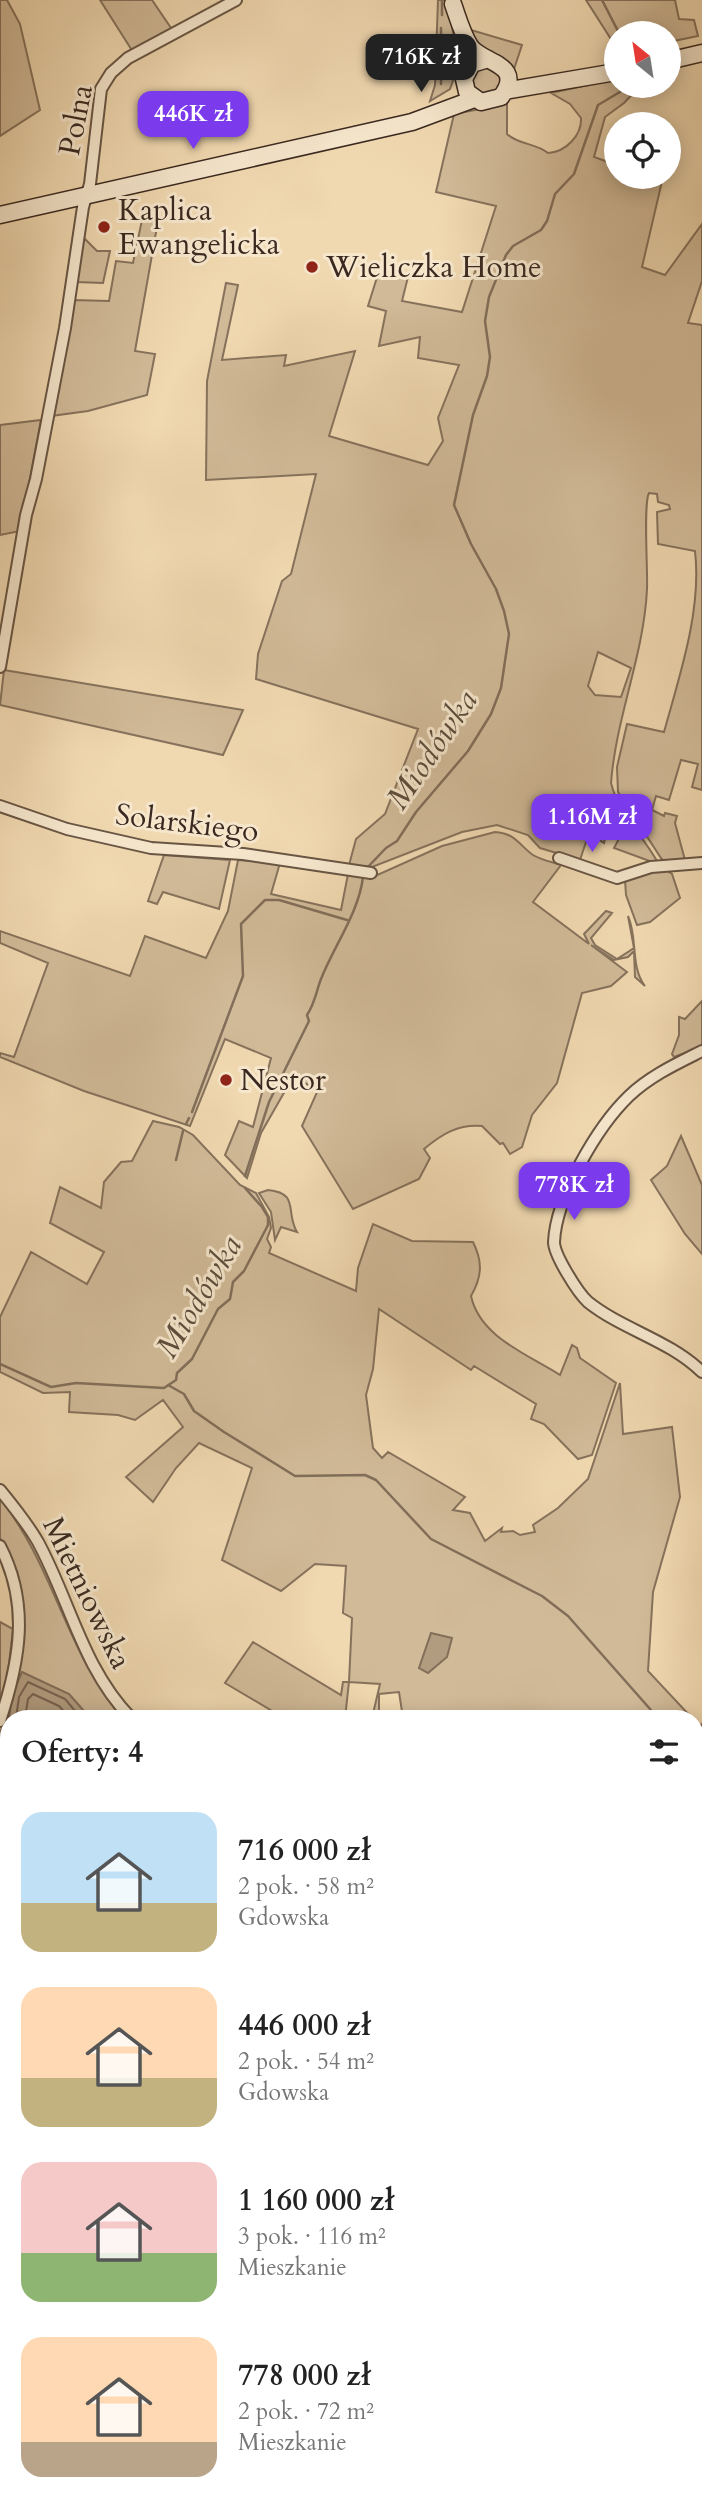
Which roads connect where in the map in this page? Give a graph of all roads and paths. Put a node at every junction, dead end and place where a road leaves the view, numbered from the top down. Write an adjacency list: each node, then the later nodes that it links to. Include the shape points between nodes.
1 (236, 0): 13 (street, Polna, via 128,58 111,73 101,89)
2 (453, 2): 5 (main road, via 470,47); 8 (main road, via 454,29)
3 (702, 53): 4 (main road)
4 (681, 58)
5 (488, 59): 6 (main road); 8 (main road, via 477,61)
6 (506, 72): 9 (main road); 10 (main road)
7 (604, 74): 9 (main road)
8 (466, 75): 11 (main road); 12 (main road, via 435,107)
9 (568, 81): 10 (main road)
10 (505, 91): 11 (main road, via 495,101)
11 (474, 99): 12 (main road, via 429,118)
12 (394, 124): 13 (main road)
13 (87, 195): 14 (main road); 15 (street, Polna)
14 (0, 215)
15 (2, 639): 16 (street, Polna)
16 (0, 667)
17 (0, 806): 20 (street, Solarskiego, via 67,829 151,848 243,854)
18 (559, 858): 19 (street, via 617,877 651,867)
19 (702, 863)
20 (371, 873)
21 (702, 1051): 22 (street, via 649,1080 607,1122 564,1203 554,1245 587,1301 670,1346)
22 (702, 1372)
23 (0, 1490): 26 (street, Mietniowska, via 26,1522 97,1675)
24 (0, 1546): 25 (street, via 14,1572 20,1604)
25 (3, 1710)
26 (125, 1710)

